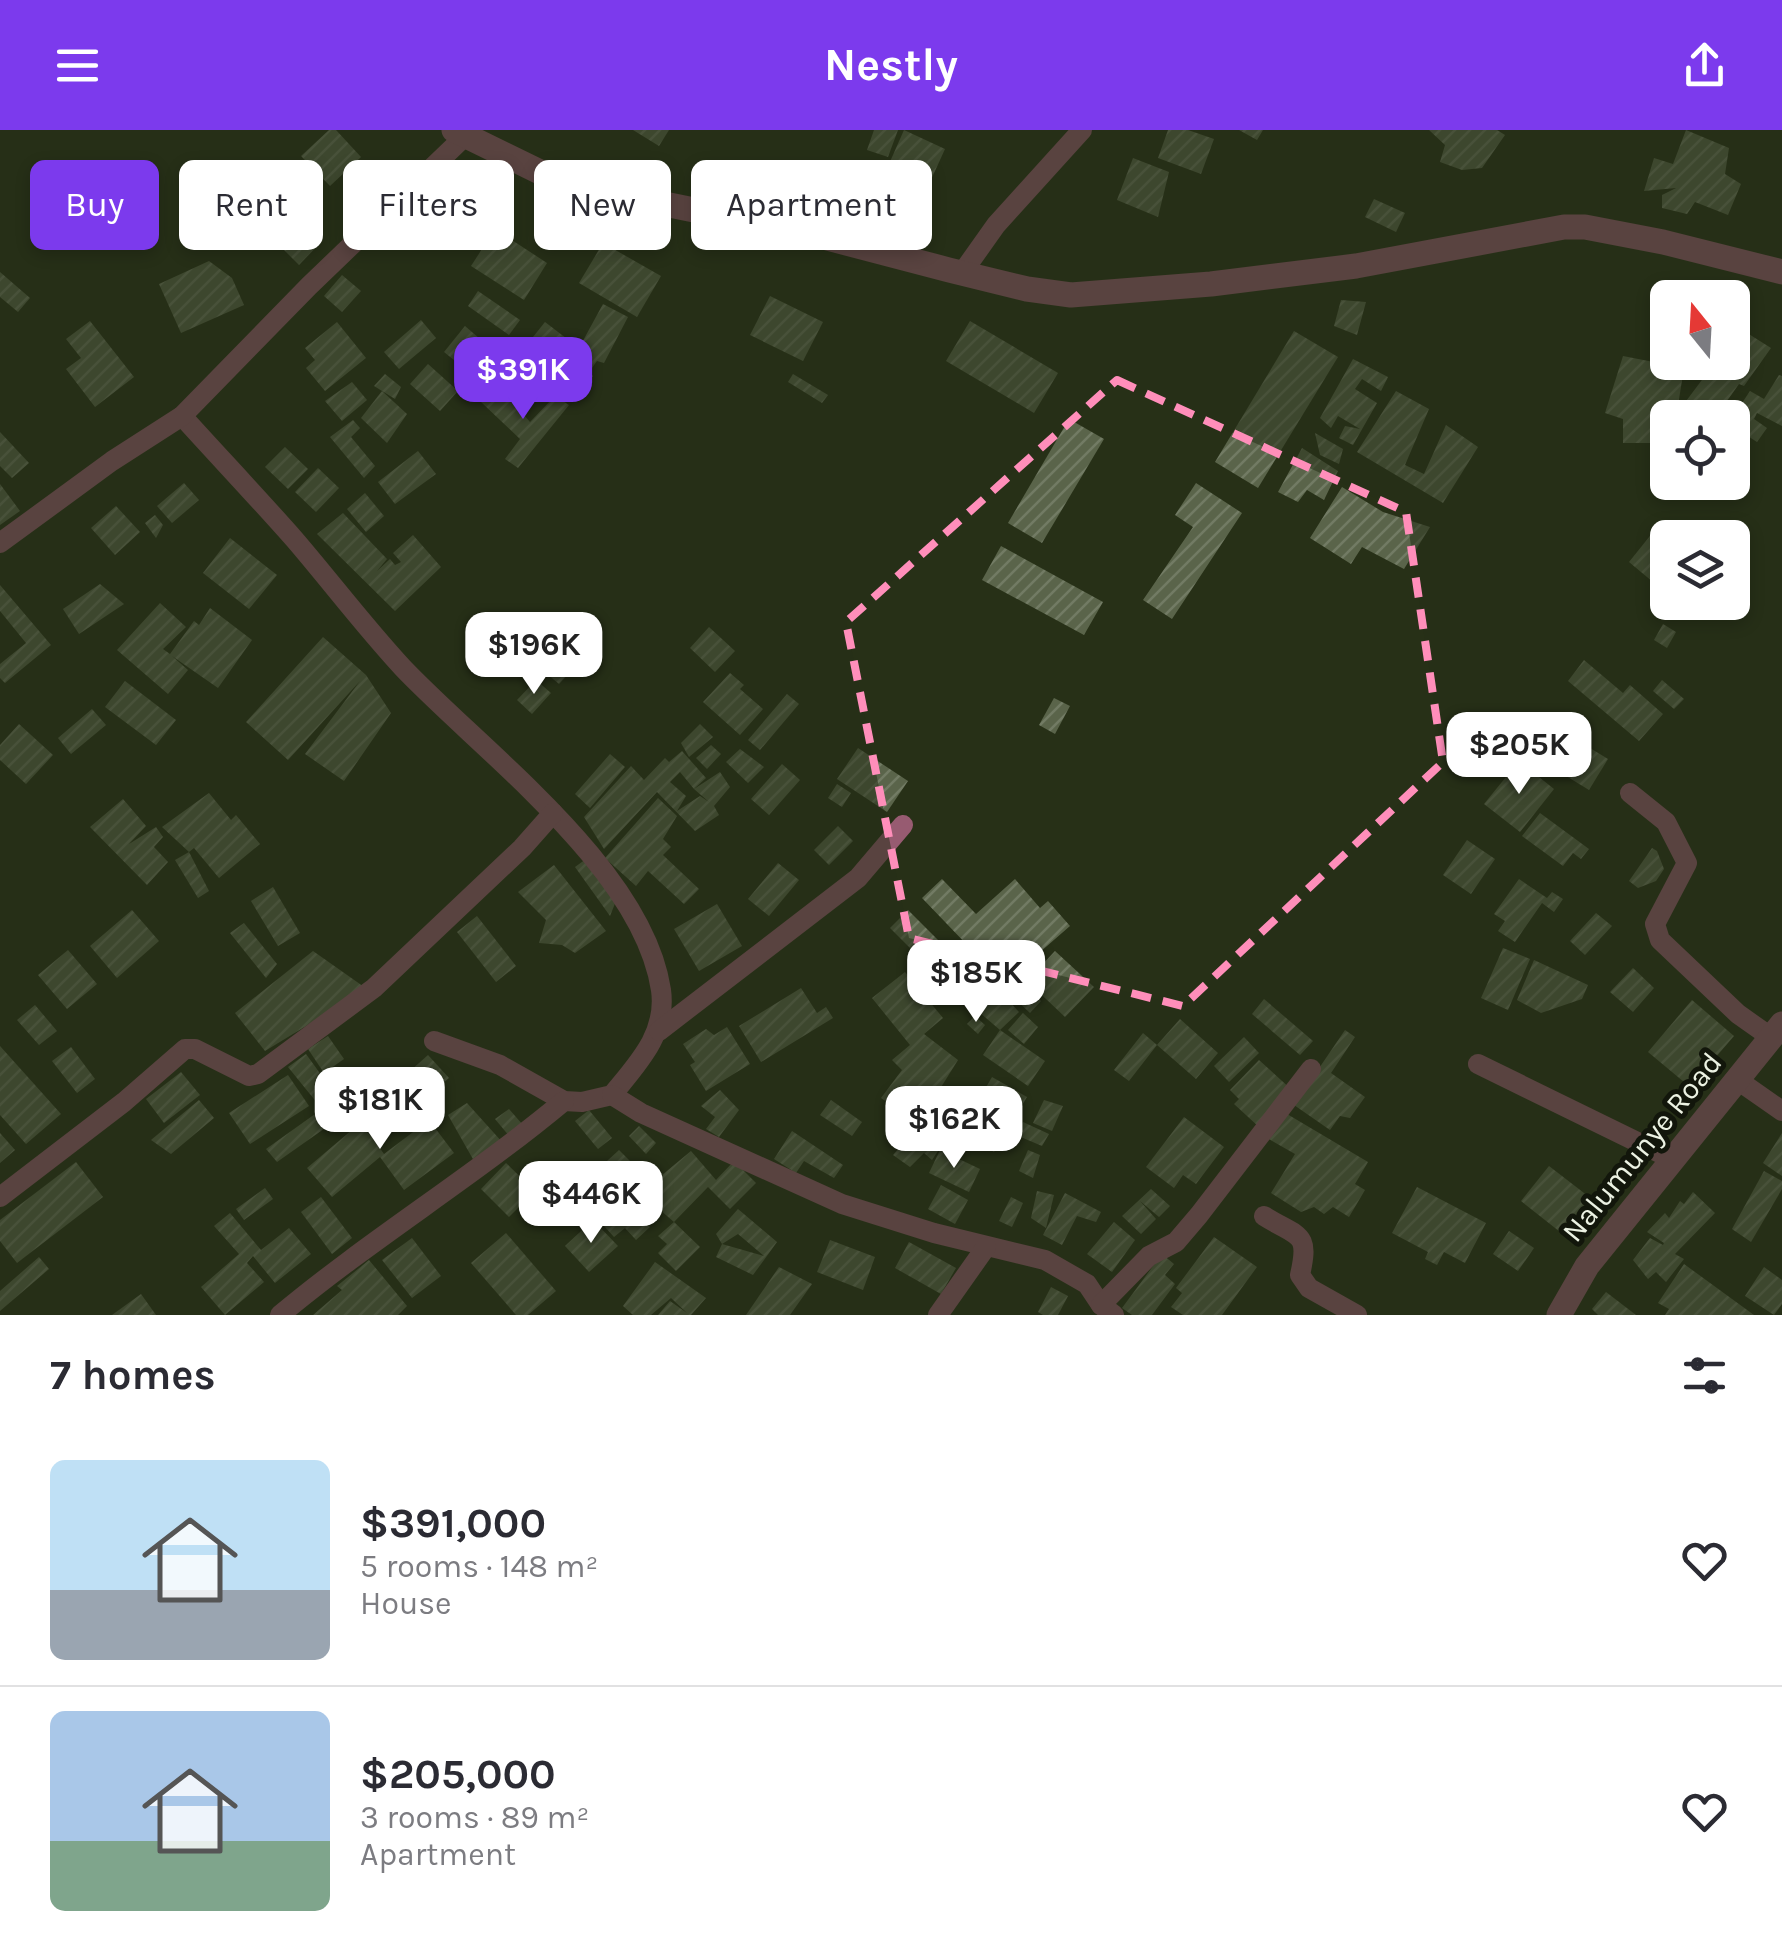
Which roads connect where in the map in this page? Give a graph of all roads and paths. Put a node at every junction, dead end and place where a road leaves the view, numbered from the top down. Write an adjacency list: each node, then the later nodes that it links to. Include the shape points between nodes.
1 (1082, 130): 4 (street)
2 (459, 134): 4 (street, via 586,188); 5 (street)
3 (1782, 272): 4 (street, via 1663,242 1564,227 1356,266 1101,294 1026,289)
4 (962, 273)
5 (182, 416): 6 (street); 8 (street, via 403,667)
6 (0, 543)
7 (1630, 792): 10 (street, via 1666,822 1687,863 1655,924 1660,940 1738,1014)
8 (553, 813): 11 (street, via 625,904 654,960); 20 (street, via 374,988 258,1074 185,1049)
9 (904, 825): 11 (street, via 858,878)
10 (1777, 1031): 15 (street, Nalumunye Road)
11 (659, 1032): 16 (street)
12 (434, 1042): 17 (street, via 500,1065)
13 (1478, 1064): 19 (street)
14 (1311, 1069): 23 (street, via 1200,1215 1176,1242 1148,1256)
15 (1739, 1081): 18 (street); 19 (street, Nalumunye Road)
16 (612, 1095): 17 (street); 22 (street, via 842,1204)
17 (564, 1101): 24 (street)
18 (1782, 1111)
19 (1672, 1159): 27 (street, Nalumunye Road, via 1587,1266)
20 (0, 1197)
21 (1264, 1216): 26 (street, via 1303,1240 1300,1274 1309,1288)
22 (986, 1247): 23 (street, via 1044,1260 1087,1284); 25 (street)
23 (1107, 1310)
24 (280, 1315)
25 (938, 1315)
26 (1357, 1315)
27 (1559, 1315)

